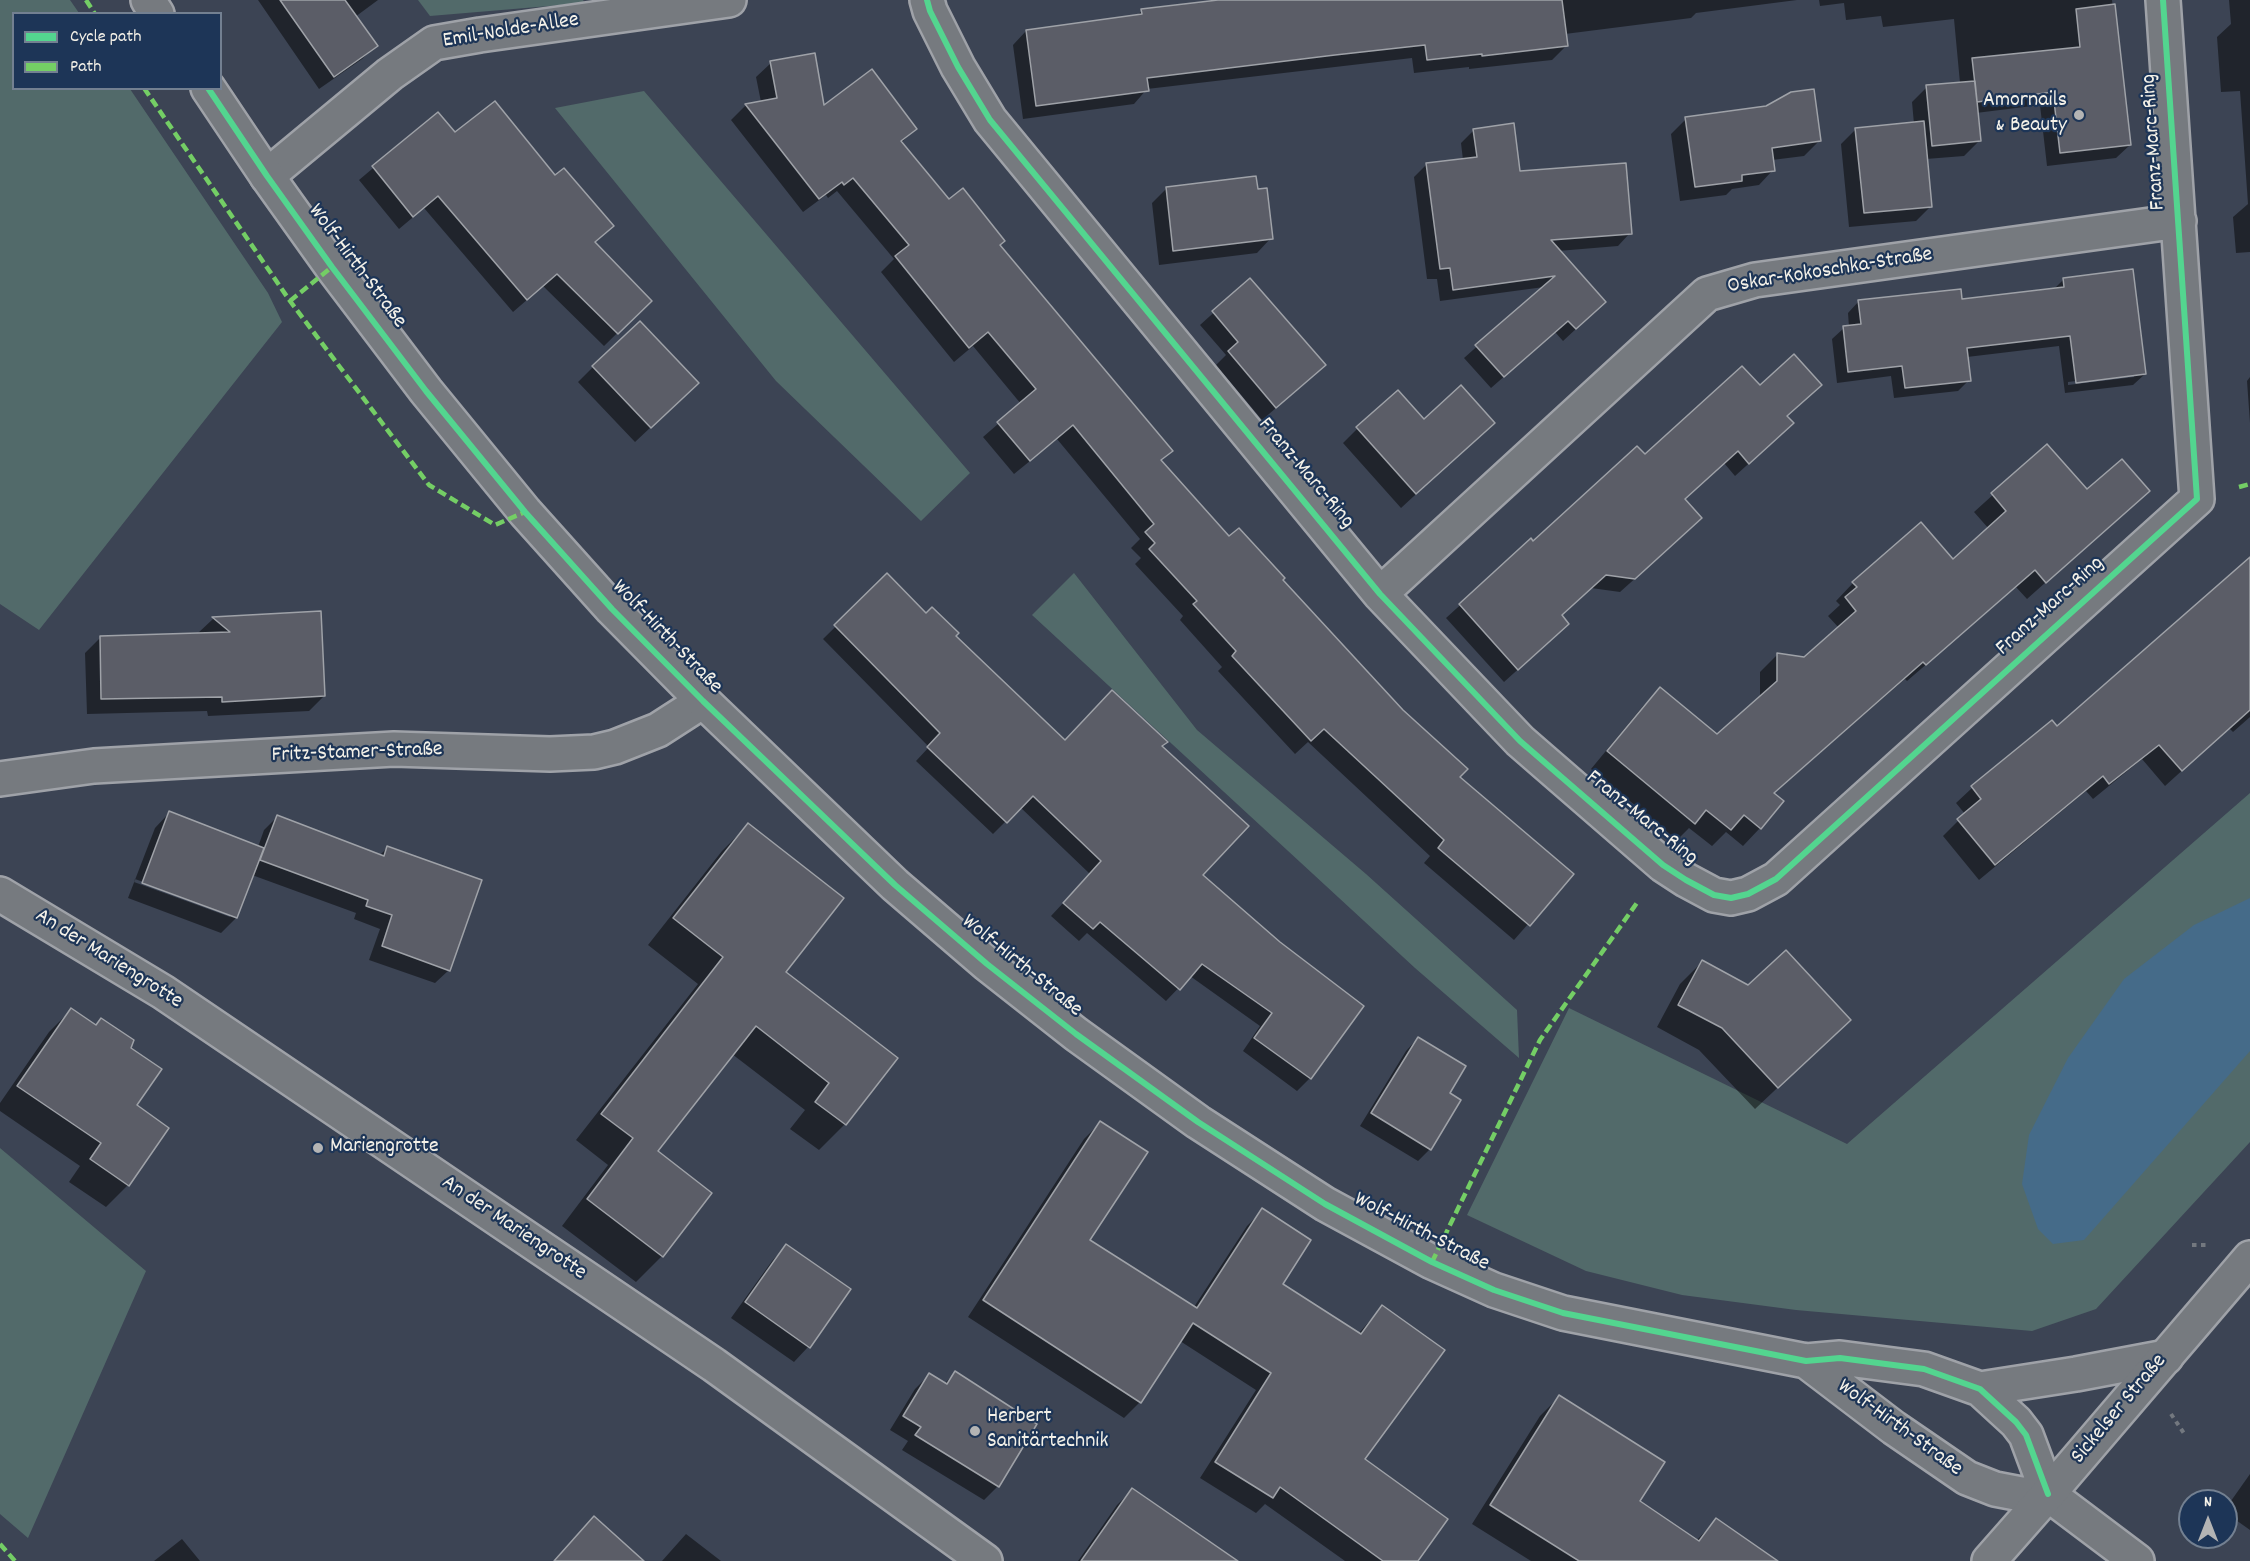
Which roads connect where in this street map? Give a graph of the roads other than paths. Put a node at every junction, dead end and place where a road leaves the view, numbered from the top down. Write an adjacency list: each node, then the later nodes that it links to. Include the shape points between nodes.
1 (729, 0): 5 (street, Emil-Nolde-Allee, via 434,43 390,74)
2 (927, 0): 7 (street, Franz-Marc-Ring, via 958,67 990,120)
3 (2163, 0): 6 (street, Franz-Marc-Ring)
4 (209, 90): 5 (street, Wolf-Hirth-Straße)
5 (267, 176): 8 (street, Wolf-Hirth-Straße, via 426,391 525,512 612,609)
6 (2179, 220): 7 (street, Oskar-Kokoschka-Straße, via 1755,280 1707,294); 7 (street, Franz-Marc-Ring, via 2197,499 1776,879 1748,894 1714,895 1663,865 1520,741)
7 (1380, 594)
8 (703, 701): 9 (street, Fritz-Stamer-Straße, via 658,730 594,752 394,749 94,766); 13 (street, Wolf-Hirth-Straße, via 895,885 987,964 1182,1110 1325,1204 1432,1262 1494,1290 1563,1313)
9 (0, 779)
10 (0, 894): 16 (street, An der Mariengrotte, via 163,992 704,1359)
11 (2250, 1258): 12 (street, Sickelser Straße)
12 (2166, 1357): 14 (street); 15 (street, Sickelser Straße)
13 (1806, 1361): 14 (street, Wolf-Hirth-Straße, via 1840,1358 1924,1369); 15 (street, Wolf-Hirth-Straße, via 1967,1478 1995,1489)
14 (1980, 1389): 15 (street, Wolf-Hirth-Straße, via 2026,1435)
15 (2049, 1494): 17 (street, Sickelser Straße); 18 (street)
16 (986, 1561)
17 (1989, 1561)
18 (2136, 1561)

